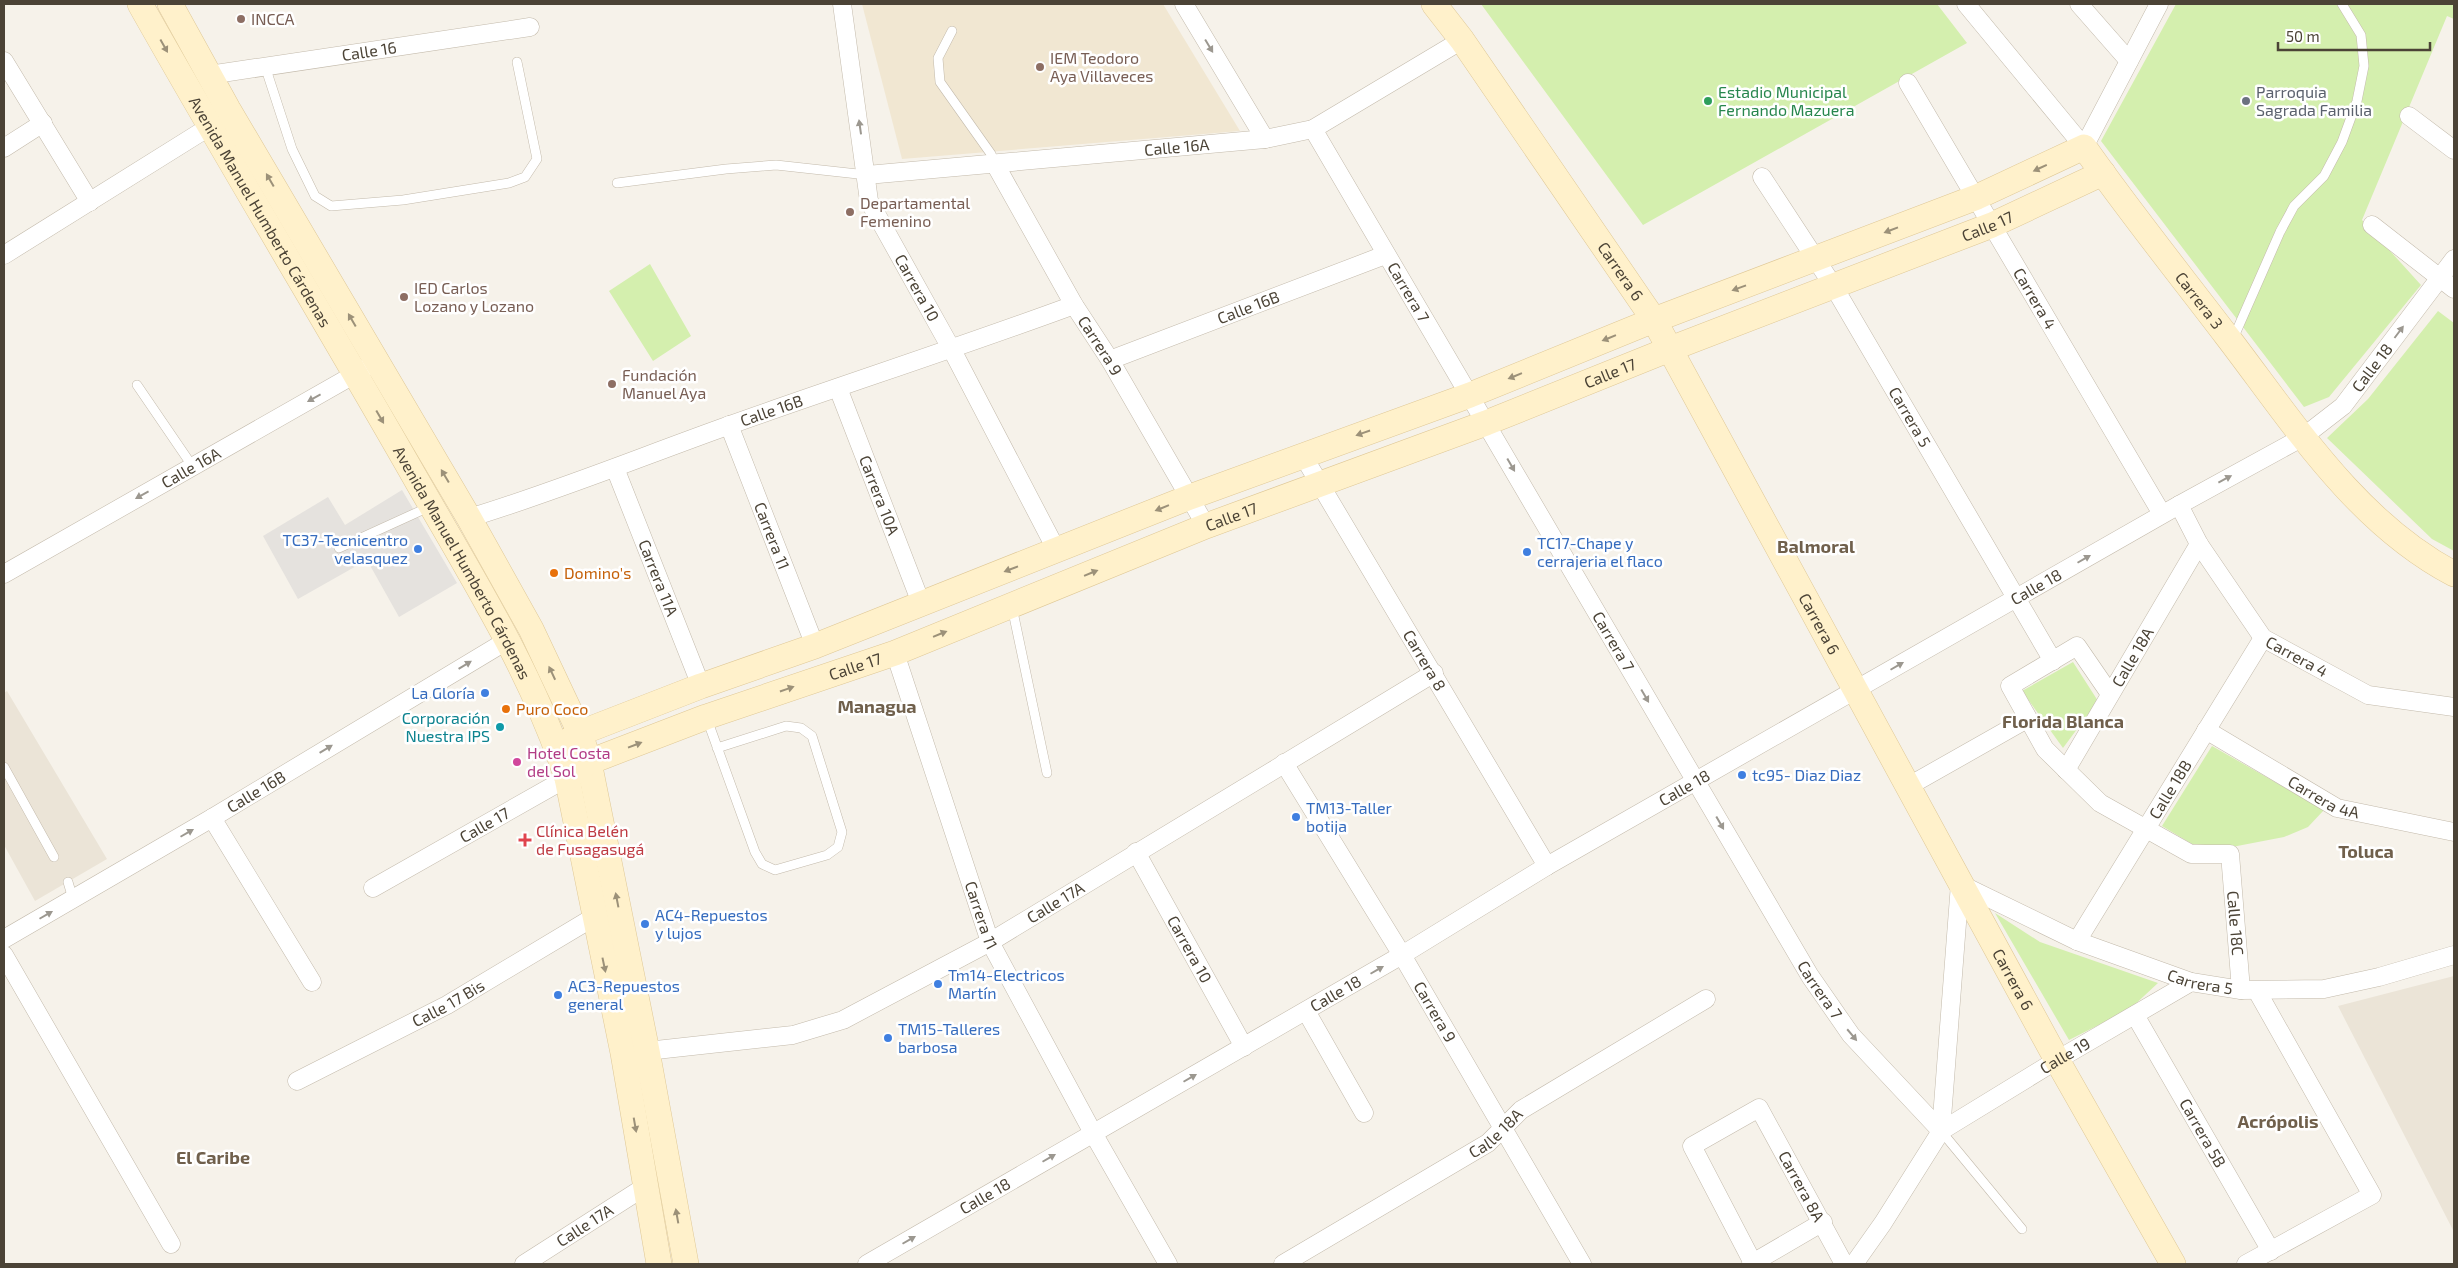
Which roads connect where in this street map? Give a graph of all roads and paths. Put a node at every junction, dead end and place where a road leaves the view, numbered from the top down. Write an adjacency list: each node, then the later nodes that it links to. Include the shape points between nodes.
1 (140, 4): 21 (street, Avenida Manuel Humberto Cárdenas, one-way to 21)
2 (170, 4): 17 (street, Avenida Manuel Humberto Cárdenas)
3 (842, 4): 29 (street, Carrera 10, one-way to 3)
4 (1184, 4): 23 (street, one-way to 23)
5 (1434, 4): 12 (street, Carrera 6)
6 (1966, 4): 24 (street, Carrera 3)
7 (2079, 4): 14 (street)
8 (2159, 4): 14 (street)
9 (2342, 4): 45 (lane, via 2361,35 2364,66 2357,101 2342,142 2324,176 2294,206 2280,232)
10 (530, 27): 16 (street, Calle 16)
11 (952, 31): 27 (lane, via 938,58 940,82)
12 (1462, 40): 22 (street, Calle 16A); 44 (street, Carrera 6)
13 (4, 61): 20 (street)
14 (2129, 61): 24 (street)
15 (517, 62): 16 (lane, via 537,159 525,177 509,183 403,200 331,206 315,196 292,149)
16 (265, 66): 17 (street, Calle 16)
17 (209, 75): 49 (street, Avenida Manuel Humberto Cárdenas, one-way to 17)
18 (1908, 83): 32 (street, Carrera 4)
19 (2409, 116): 26 (street)
20 (43, 123): 25 (street); 33 (street)
21 (209, 127): 33 (street); 49 (street, Avenida Manuel Humberto Cárdenas)
22 (1313, 130): 23 (street, Calle 16A); 37 (street, Carrera 7)
23 (1265, 139): 27 (street, Calle 16A)
24 (2084, 147): 28 (street, Carrera 3); 32 (street, Calle 17, one-way to 32)
25 (4, 148)
26 (2454, 150)
27 (995, 164): 29 (street, Calle 16A); 43 (street, Carrera 9)
28 (2103, 173): 34 (street, Calle 17); 45 (street, Carrera 3)
29 (867, 175): 31 (lane, via 776,165); 47 (street, Carrera 10, via 869,201)
30 (1762, 176): 38 (street, Carrera 5)
31 (617, 183)
32 (1977, 197): 34 (street, Carrera 4); 38 (street, Calle 17, one-way to 38)
33 (90, 202): 36 (street)
34 (1992, 225): 41 (street, Calle 17); 63 (street, Carrera 4)
35 (2372, 225): 40 (street)
36 (4, 255)
37 (1385, 255): 48 (street, Calle 16B); 52 (street, Carrera 7)
38 (1816, 259): 41 (street, Carrera 5); 44 (street, Calle 17, one-way to 44)
39 (2454, 259): 40 (street, Calle 18)
40 (2440, 278): 42 (street); 55 (street, Calle 18, one-way to 40, via 2343,406)
41 (1834, 287): 46 (street, Calle 17); 71 (street, Carrera 5)
42 (2454, 289)
43 (1074, 305): 47 (street, Calle 16B); 48 (street, Carrera 9)
44 (1654, 320): 46 (street, Carrera 6); 52 (street, Calle 17, one-way to 52)
45 (2232, 342): 55 (street, Carrera 3)
46 (1670, 349): 53 (street, Calle 17); 81 (street, Carrera 6)
47 (952, 350): 51 (street, Calle 16B); 68 (street, Carrera 10)
48 (1110, 360): 60 (street, Carrera 9)
49 (367, 368): 57 (street, Calle 16A, one-way to 57); 62 (street, Avenida Manuel Humberto Cárdenas, one-way to 62); 64 (street, Avenida Manuel Humberto Cárdenas, one-way to 49)
50 (137, 384): 57 (lane)
51 (838, 388): 54 (street, Calle 16B); 72 (street, Carrera 10A)
52 (1470, 395): 53 (street, Carrera 7); 56 (street, Calle 17, one-way to 56)
53 (1486, 423): 59 (street, Calle 17); 96 (street, Carrera 7, one-way to 96)
54 (729, 425): 58 (street, Calle 16B); 76 (street, Carrera 11)
55 (2303, 437): 61 (street, Calle 18, one-way to 55); 70 (street, Carrera 3, via 2396,536)
56 (1302, 454): 59 (street, Carrera 8); 60 (street, Calle 17)
57 (193, 466): 69 (street, Calle 16A, one-way to 69)
58 (616, 468): 64 (street, Calle 16B); 80 (street, Carrera 11A)
59 (1321, 485): 65 (street, Calle 17); 79 (street, Carrera 8)
60 (1190, 497): 65 (street, Carrera 9); 68 (street, Calle 17, one-way to 68)
61 (2179, 505): 63 (street, Calle 18); 66 (street, Carrera 4)
62 (432, 506): 67 (lane); 75 (street, Avenida Manuel Humberto Cárdenas)
63 (2162, 514): 71 (street, Calle 18, one-way to 63)
64 (470, 518): 87 (street, Avenida Manuel Humberto Cárdenas, one-way to 64, via 531,629)
65 (1206, 526): 73 (street, Calle 17, one-way to 65)
66 (2199, 544): 74 (street, Carrera 4); 82 (street, Calle 18A)
67 (339, 548)
68 (1057, 551): 72 (street, Calle 17, one-way to 72)
69 (4, 574)
70 (2454, 574)
71 (2016, 598): 78 (street, Carrera 5); 81 (street, Calle 18, one-way to 71)
72 (921, 603): 76 (street, Calle 17)
73 (1012, 605): 77 (street, Calle 17, one-way to 73); 94 (lane)
74 (2263, 638): 83 (street, Carrera 4, via 2368,695); 86 (street, Calle 18B)
75 (508, 640): 88 (street, Avenida Manuel Humberto Cárdenas); 98 (street, Calle 16B, one-way to 75)
76 (815, 646): 80 (street, Calle 17)
77 (895, 652): 84 (street, Calle 17, one-way to 77); 111 (street, Carrera 11)
78 (2053, 661): 82 (street, via 2077,646); 85 (street, via 2010,686)
79 (1434, 673): 91 (street, Calle 17A); 103 (street, Carrera 8)
80 (701, 686): 87 (street, Calle 17)
81 (1855, 690): 96 (street, Calle 18); 97 (street, Carrera 6)
82 (2110, 694): 93 (street, Calle 18A)
83 (2454, 707)
84 (706, 717): 89 (lane); 90 (street, Calle 17, one-way to 84)
85 (2027, 719): 93 (street, via 2045,749); 97 (street)
86 (2206, 730): 99 (street, Calle 18B); 100 (street, Carrera 4A, via 2337,808)
87 (580, 733): 88 (street, Calle 17); 90 (street, Avenida Manuel Humberto Cárdenas)
88 (557, 748): 95 (street, Avenida Manuel Humberto Cárdenas)
89 (717, 748): 89 (lane, via 786,726 801,728 812,736 842,832 838,847 827,855 775,870 762,864)
90 (589, 762): 95 (street, Calle 17); 122 (street, Avenida Manuel Humberto Cárdenas, one-way to 90)
91 (1284, 763): 101 (street, Calle 17A); 113 (street, Carrera 9)
92 (4, 767): 102 (lane)
93 (2066, 770): 99 (street, via 2100,803)
94 (1047, 773)
95 (567, 778): 106 (street, Calle 17); 108 (street, Avenida Manuel Humberto Cárdenas)
96 (1695, 781): 103 (street, Calle 18); 127 (street, Carrera 7, one-way to 127, via 1810,976 1851,1035)
97 (1907, 787): 105 (street, Carrera 6)
98 (212, 818): 107 (street, Calle 16B, one-way to 98); 115 (street)
99 (2145, 829): 110 (street, Calle 18B); 117 (street, Calle 18C, via 2191,854 2230,854)
100 (2454, 832)
101 (1136, 852): 111 (street, Calle 17A); 121 (street, Carrera 10)
102 (54, 857)
103 (1547, 866): 113 (street, Calle 18)
104 (68, 882): 107 (lane)
105 (1960, 884): 110 (street, Carrera 5); 123 (street, Carrera 6); 127 (street, Calle 19)
106 (373, 888)
107 (73, 899): 109 (street, Calle 16B, one-way to 107)
108 (594, 917): 124 (street, Calle 17 Bis, via 447,1005); 129 (street, Avenida Manuel Humberto Cárdenas, one-way to 129)
109 (4, 939)
110 (2076, 941): 116 (street, Carrera 5)
111 (990, 942): 122 (street, Calle 17A, via 843,1020 818,1028 767,1039); 128 (street, Carrera 11)
112 (4, 955): 132 (street)
113 (1402, 955): 119 (street, Calle 18, one-way to 113); 126 (street, Carrera 9)
114 (2454, 955): 117 (street, Carrera 5, via 2380,977 2324,989)
115 (312, 982)
116 (2191, 982): 117 (street, Carrera 5); 120 (street, Calle 19)
117 (2249, 991): 133 (street, via 2372,1195)
118 (1706, 1000): 126 (street, Calle 18A, via 1520,1110)
119 (1306, 1011): 121 (street, Calle 18); 125 (street)
120 (2135, 1015): 123 (street, Calle 19); 133 (street, Carrera 5B)
121 (1244, 1047): 128 (street, Calle 18, one-way to 121)
122 (647, 1051): 136 (street, Avenida Manuel Humberto Cárdenas, one-way to 122)
123 (2057, 1060): 127 (street, Calle 19); 144 (street, Carrera 6)
124 (297, 1082)
125 (1364, 1113)
126 (1504, 1127): 139 (street, Calle 18A, via 1488,1143); 140 (street, Carrera 9)
127 (1941, 1132): 131 (lane); 143 (street, Calle 19)
128 (1093, 1133): 137 (street, Calle 18, one-way to 128); 138 (street, Carrera 11)
129 (646, 1186): 134 (street, Calle 17A); 135 (street, Avenida Manuel Humberto Cárdenas)
130 (1822, 1222): 141 (street); 141 (street, Carrera 8A, via 1759,1108 1692,1146); 142 (street, Carrera 8A)
131 (2022, 1229)
132 (171, 1244)
133 (2271, 1251): 145 (street)
134 (524, 1264)
135 (659, 1264)
136 (686, 1264)
137 (866, 1264)
138 (1168, 1264)
139 (1283, 1264)
140 (1582, 1264)
141 (1752, 1264)
142 (1844, 1264)
143 (1854, 1264)
144 (2173, 1264)
145 (2246, 1264)

